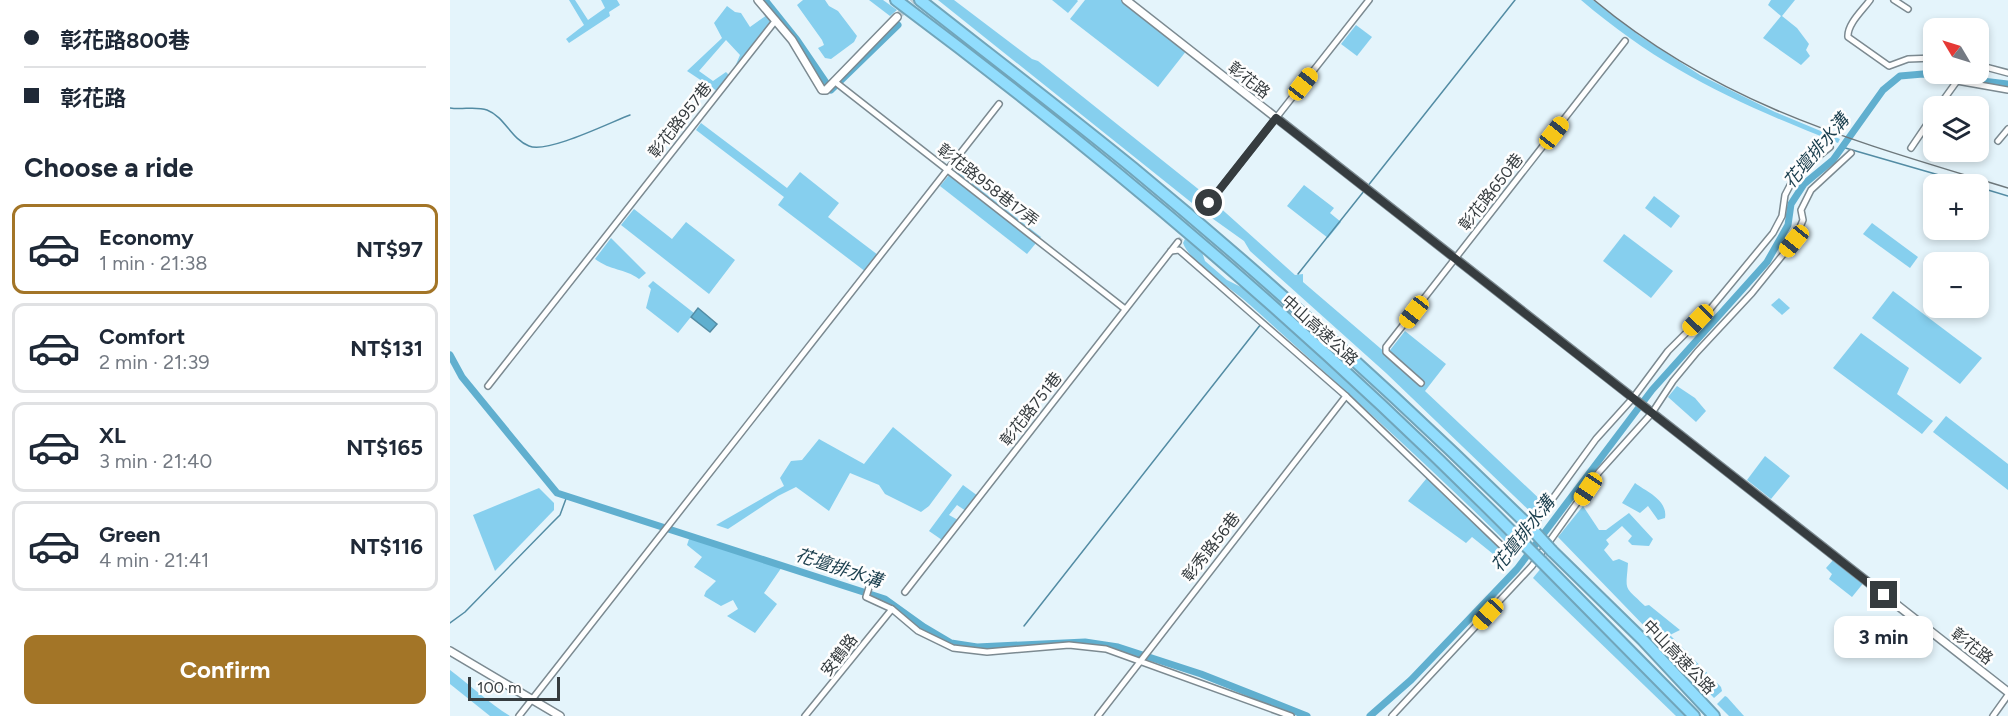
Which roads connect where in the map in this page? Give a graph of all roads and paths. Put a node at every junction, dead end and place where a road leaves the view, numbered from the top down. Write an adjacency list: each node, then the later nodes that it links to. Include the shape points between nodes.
1 (758, 0): 11 (street)
2 (896, 0): 38 (highway, 中山高速公路, via 1049,118 1202,246 1440,460)
3 (920, 0): 53 (highway, 中山高速公路, bridge, via 1133,168 1417,417 1643,640)
4 (1126, 0): 20 (street, 彰花路)
5 (1370, 0): 20 (street)
6 (1860, 0): 8 (street)
7 (1894, 0): 9 (street)
8 (1868, 3): 13 (street, via 1848,31 1848,37 1889,66)
9 (1908, 9)
10 (897, 17): 16 (street)
11 (776, 20): 16 (street, via 807,62 818,86 826,90); 34 (street, 彰花路957巷)
12 (1625, 41): 31 (street, 彰花路650巷)
13 (1923, 58)
14 (1989, 67): 15 (street)
15 (2008, 73)
16 (834, 81): 27 (street, 彰花路958巷17弄)
17 (1985, 84): 18 (street)
18 (2008, 90)
19 (999, 104): 27 (street)
20 (1276, 118): 28 (street); 31 (street, 彰花路)
21 (2008, 129): 23 (street)
22 (1923, 130): 25 (street)
23 (1998, 141)
24 (1830, 147): 36 (street, via 1796,174 1773,233 1711,308 1668,351)
25 (1911, 148)
26 (1851, 153): 37 (street, via 1811,190 1801,210 1803,220 1794,241)
27 (946, 169): 32 (street, 彰花路958巷17弄); 45 (street)
28 (1209, 203)
29 (1178, 242): 30 (street, 彰花路751巷)
30 (1171, 251): 32 (street, 彰花路751巷); 35 (street, via 1179,250)
31 (1456, 259): 33 (street, 彰花路650巷, via 1386,347 1386,352); 36 (street, 彰花路)
32 (1125, 309): 40 (street, 彰花路751巷)
33 (1421, 384)
34 (488, 386)
35 (1346, 396): 38 (street, via 1501,545); 43 (street, 彰秀路56巷)
36 (1635, 400): 37 (street, 彰花路); 38 (street, via 1596,439)
37 (1649, 411): 44 (street, 彰花路); 51 (street, via 1599,472 1533,567)
38 (1517, 546): 52 (highway, 中山高速公路, bridge, via 1542,562)
39 (872, 578): 41 (street, via 866,597)
40 (904, 592)
41 (892, 609): 43 (street, via 918,631 953,648 987,652 1069,645 1106,649); 48 (street, 安鶴路)
42 (450, 651): 45 (street)
43 (1141, 661): 49 (street, 彰秀路56巷); 50 (street)
44 (2008, 693): 54 (street)
45 (531, 699): 46 (street); 47 (street)
46 (519, 716)
47 (560, 716)
48 (805, 716)
49 (1098, 716)
50 (1291, 716)
51 (1392, 716)
52 (1694, 716)
53 (1714, 716)
54 (1992, 716)

